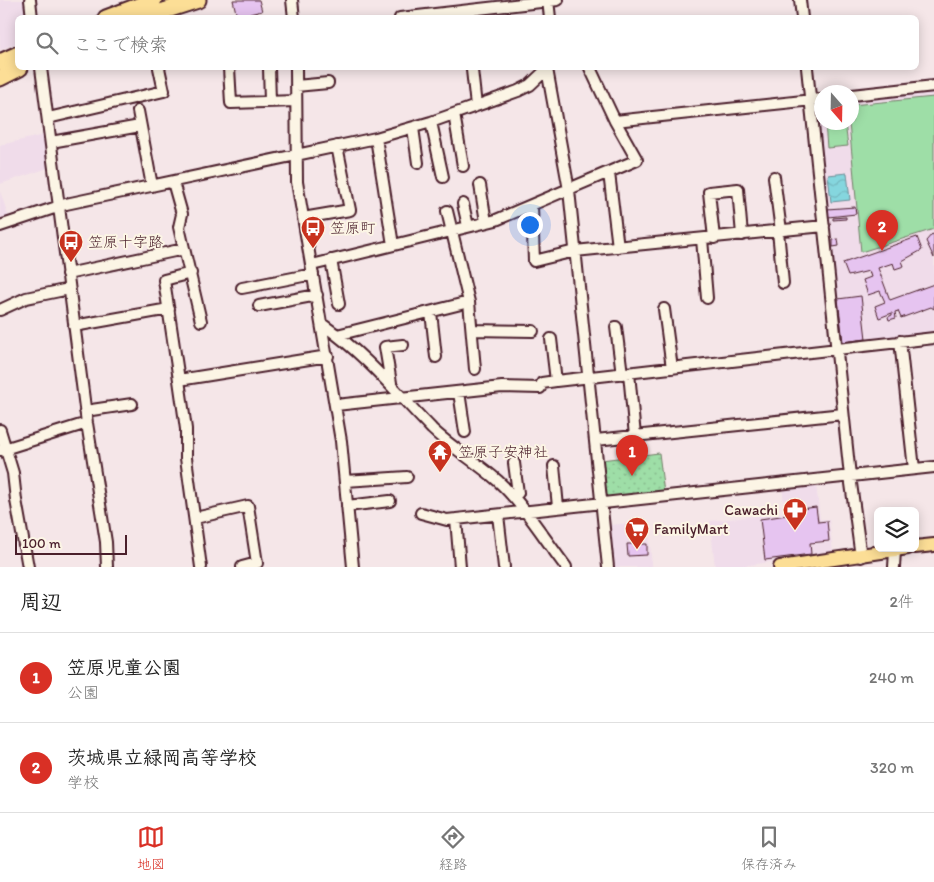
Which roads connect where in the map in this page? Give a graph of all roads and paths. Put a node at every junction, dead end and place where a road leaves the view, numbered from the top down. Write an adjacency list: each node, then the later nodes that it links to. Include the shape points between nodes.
1 (30, 0): 8 (street)
2 (198, 0): 6 (highway)
3 (292, 0): 10 (street)
4 (551, 0): 7 (street); 12 (street)
5 (800, 0): 13 (street)
6 (148, 9): 9 (highway)
7 (467, 14): 11 (street)
8 (32, 15)
9 (120, 15)
10 (294, 15)
11 (445, 15)
12 (550, 15)
13 (802, 15)
14 (15, 55): 15 (highway)
15 (0, 62)
16 (16, 70): 27 (highway)
17 (40, 70): 39 (street)
18 (159, 70): 39 (street, via 164,92)
19 (229, 70): 34 (street, via 231,104)
20 (268, 70): 34 (street)
21 (296, 70): 29 (street)
22 (472, 70): 36 (street)
23 (546, 70): 36 (street, via 530,85)
24 (548, 70): 56 (street)
25 (591, 70): 40 (street)
26 (806, 70): 32 (street)
27 (0, 78)
28 (328, 83): 29 (street)
29 (296, 86): 35 (street)
30 (934, 86): 31 (street)
31 (859, 94)
32 (810, 100): 33 (street); 40 (street); 65 (street)
33 (814, 100)
34 (270, 101): 35 (street)
35 (296, 101): 47 (street)
36 (476, 106): 38 (street)
37 (138, 111): 42 (street)
38 (454, 114): 41 (street); 49 (street)
39 (48, 118): 45 (street)
40 (615, 120): 50 (street, via 637,160)
41 (431, 122): 43 (street); 51 (street)
42 (140, 126): 45 (street); 54 (street)
43 (413, 128): 44 (street); 48 (street)
44 (376, 138): 46 (street); 71 (street)
45 (51, 142): 59 (street)
46 (337, 146): 47 (street); 61 (street, via 350,210)
47 (295, 156): 53 (street); 61 (street)
48 (418, 162)
49 (463, 166)
50 (609, 173): 56 (street); 72 (street)
51 (442, 177)
52 (774, 177): 67 (street)
53 (173, 182): 54 (street); 73 (street, via 182,214 179,228)
54 (152, 186): 59 (street)
55 (480, 186): 62 (street)
56 (570, 190): 58 (street); 74 (street)
57 (463, 204): 64 (street)
58 (532, 206): 62 (street); 74 (street, via 534,261)
59 (58, 207): 63 (street); 78 (street)
60 (447, 212): 66 (street)
61 (303, 218): 76 (street)
62 (486, 222): 64 (street)
63 (0, 226)
64 (468, 226): 66 (street)
65 (824, 226): 67 (street); 102 (street)
66 (450, 230): 71 (street); 84 (street)
67 (779, 231): 68 (street); 79 (street)
68 (742, 235): 69 (street); 69 (street, via 738,189 709,192)
69 (714, 238): 70 (street)
70 (702, 239): 72 (street); 83 (street)
71 (392, 246): 75 (street)
72 (618, 247): 74 (street)
73 (184, 249): 77 (street); 78 (street)
74 (575, 251): 108 (street)
75 (330, 260): 76 (street); 85 (street)
76 (313, 270): 80 (street); 82 (street)
77 (191, 273): 87 (street, via 164,280); 91 (street)
78 (67, 274): 81 (street)
79 (783, 283)
80 (242, 288)
81 (69, 289): 89 (street, via 26,298); 93 (street)
82 (317, 295): 86 (street); 92 (street)
83 (707, 298)
84 (469, 302): 90 (street); 95 (street)
85 (339, 304)
86 (259, 306)
87 (169, 309): 93 (street); 109 (street)
88 (664, 309): 105 (street)
89 (0, 310)
90 (431, 312): 97 (street); 104 (street)
91 (201, 321)
92 (322, 324): 97 (street); 103 (street)
93 (74, 326): 116 (street)
94 (616, 327): 107 (street)
95 (473, 330): 96 (street); 106 (street)
96 (533, 331)
97 (337, 335): 111 (street)
98 (934, 338): 100 (street)
99 (551, 339): 110 (street)
100 (900, 341): 102 (street); 127 (street)
101 (403, 345): 111 (street, via 385,347)
102 (837, 349): 105 (street); 117 (street)
103 (328, 356): 109 (street); 115 (street)
104 (436, 357)
105 (672, 368): 107 (street)
106 (475, 369)
107 (626, 374): 108 (street); 121 (street)
108 (589, 377): 110 (street); 122 (street)
109 (180, 380): 139 (street)
110 (556, 381): 112 (street, via 542,383 540,388 502,387)
111 (391, 384): 113 (street)
112 (459, 392): 113 (street); 120 (street)
113 (404, 399): 115 (street); 131 (street, via 433,430)
114 (132, 404): 116 (street)
115 (336, 404): 130 (street)
116 (85, 411): 118 (street)
117 (843, 414): 121 (street); 128 (street)
118 (87, 423): 123 (street); 147 (street)
119 (0, 430): 123 (street)
120 (465, 432)
121 (635, 436): 122 (street)
122 (596, 440): 133 (street)
123 (3, 449): 146 (street, via 13,473)
124 (514, 463): 131 (street, via 518,493)
125 (554, 466): 135 (street)
126 (934, 467): 127 (street)
127 (914, 469): 128 (street)
128 (850, 476): 133 (street); 145 (street)
129 (406, 477): 130 (street)
130 (344, 481): 134 (street)
131 (511, 494): 136 (street)
132 (390, 501): 134 (street)
133 (603, 502): 135 (street); 154 (street)
134 (347, 506): 150 (street)
135 (558, 507): 136 (street)
136 (525, 511): 138 (street); 153 (street)
137 (421, 513): 140 (street, via 446,520)
138 (498, 515): 140 (street); 152 (street)
139 (195, 518): 148 (street); 149 (street, via 248,506 257,563)
140 (456, 519): 151 (street)
141 (934, 545): 142 (main road)
142 (919, 547)
143 (889, 552): 145 (main road)
144 (895, 552): 156 (street)
145 (861, 557): 155 (main road)
146 (28, 567)
147 (108, 567)
148 (201, 567)
149 (242, 567)
150 (353, 567)
151 (460, 567)
152 (504, 567)
153 (566, 567)
154 (608, 567)
155 (780, 567)
156 (894, 567)

